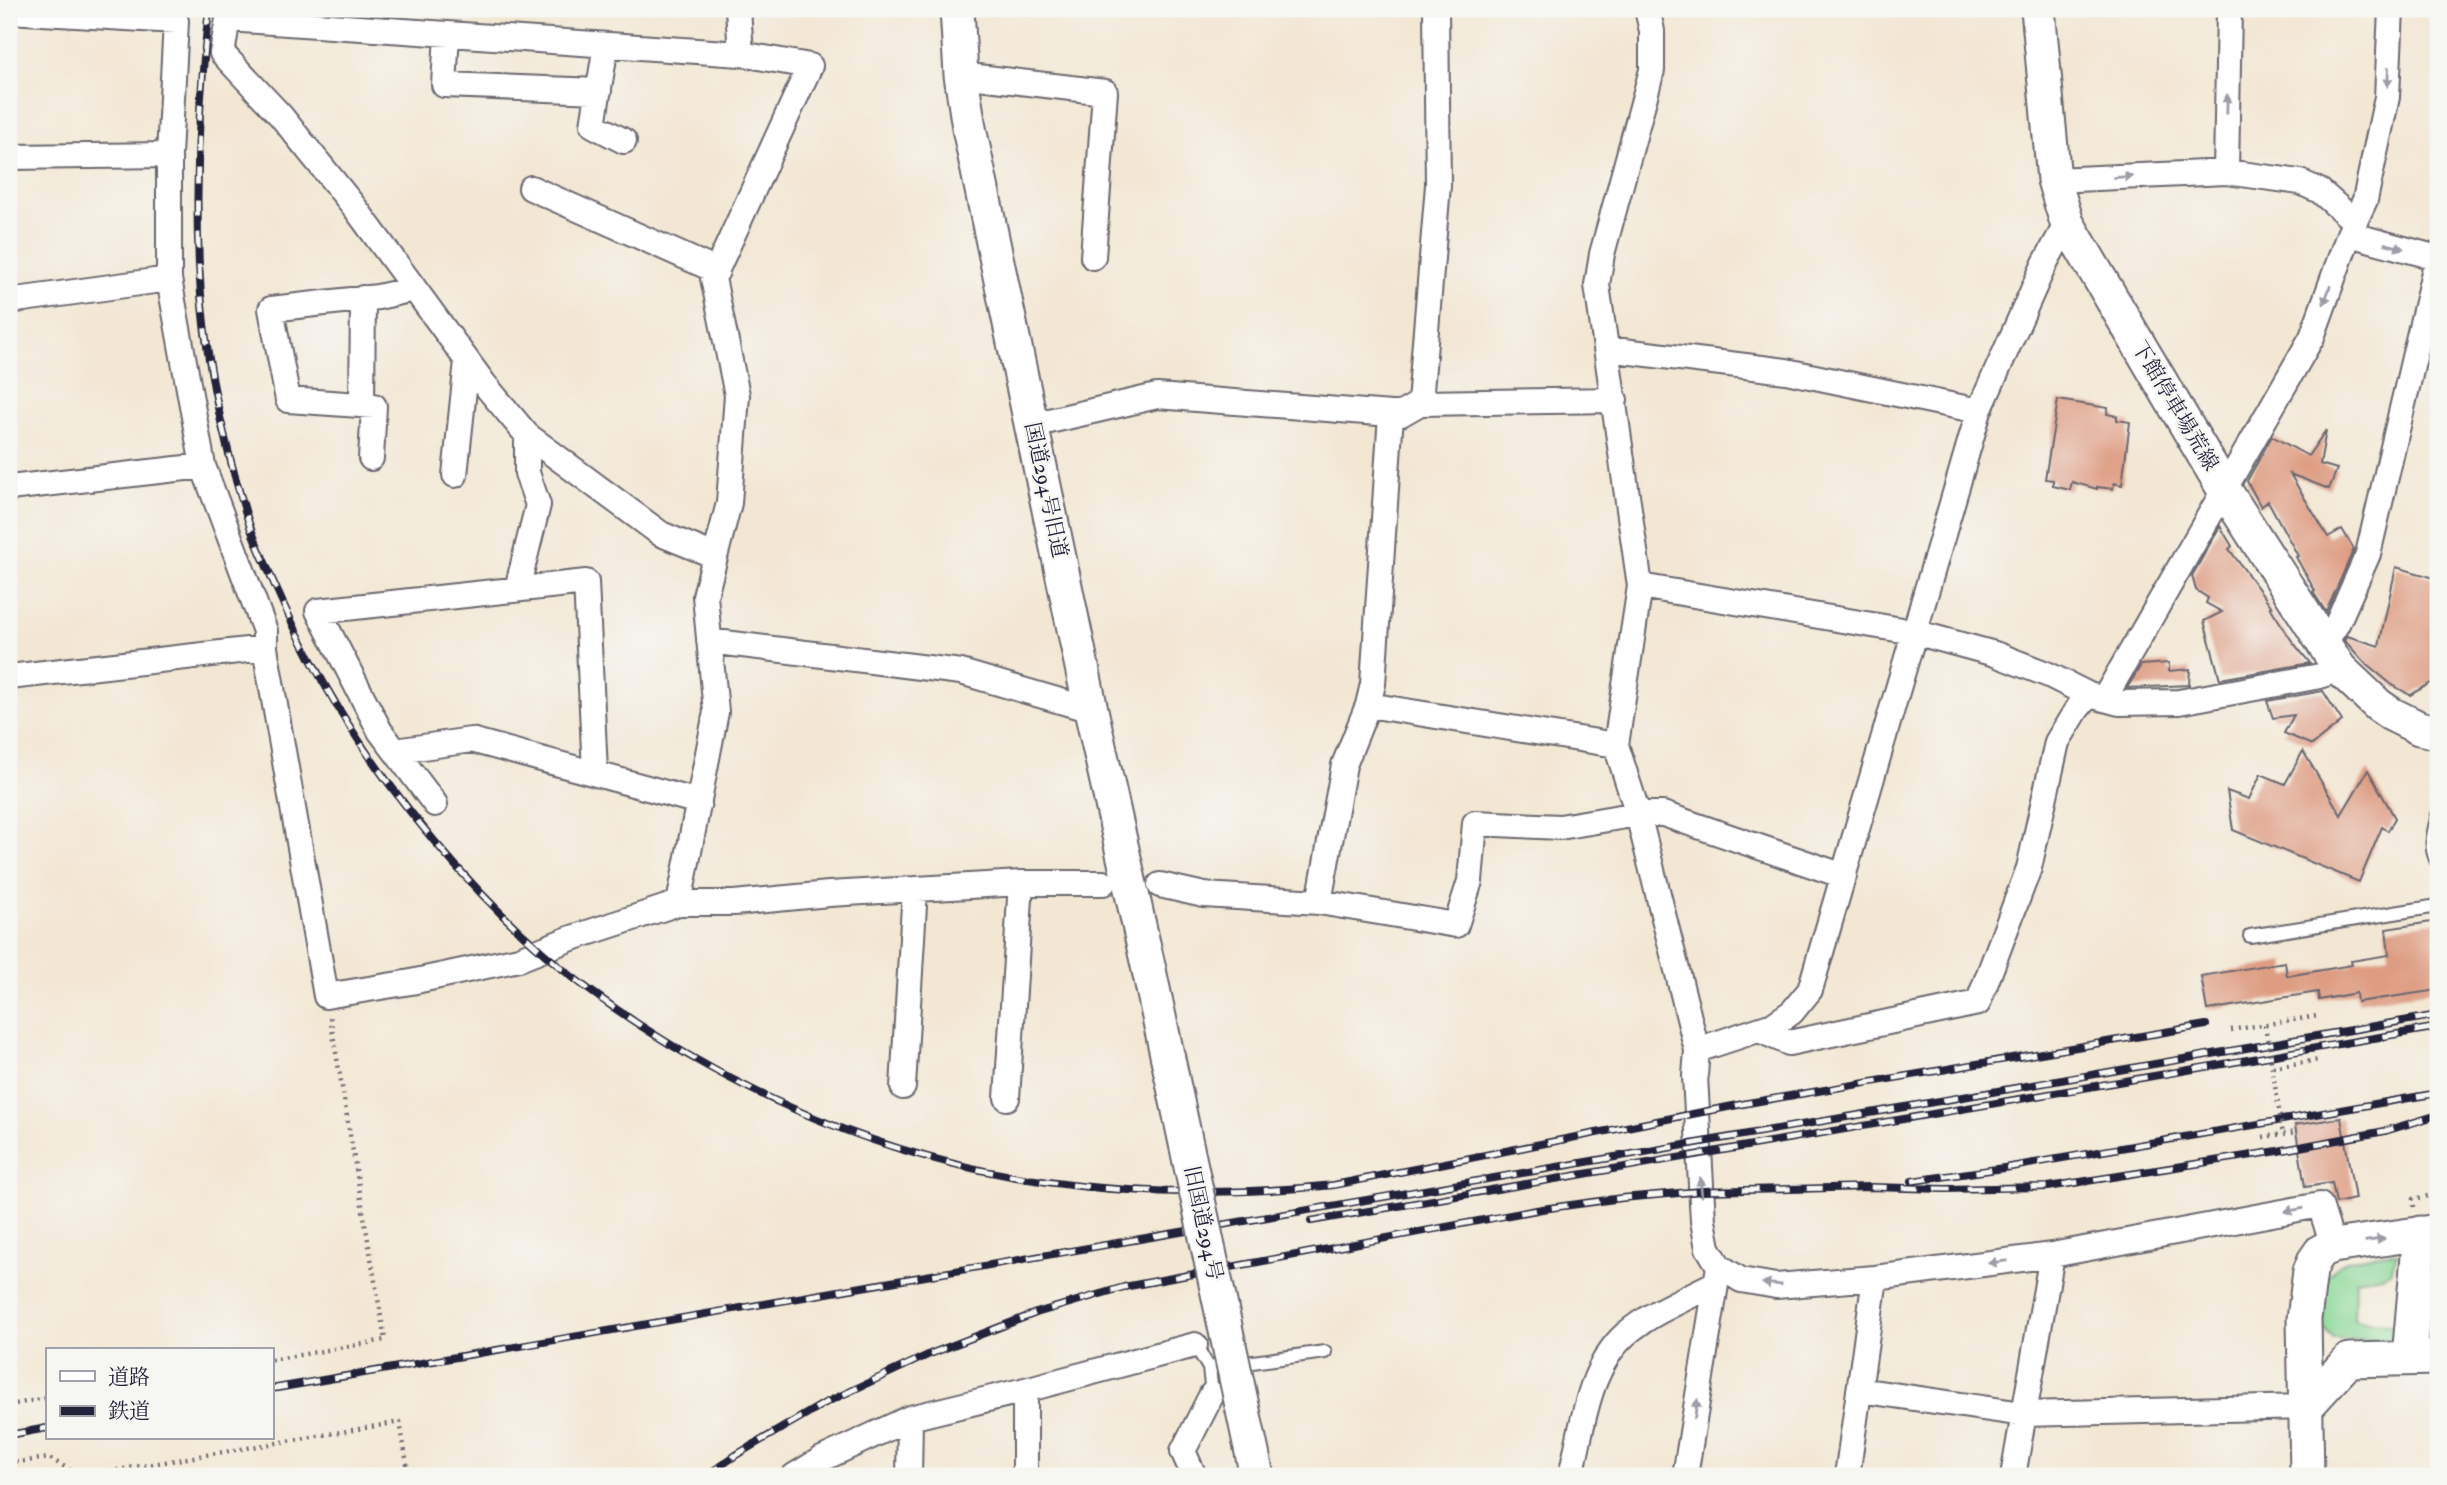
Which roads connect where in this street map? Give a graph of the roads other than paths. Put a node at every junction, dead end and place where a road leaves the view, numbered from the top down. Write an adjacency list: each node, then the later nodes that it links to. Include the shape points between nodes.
1 (738, 9): 11 (street)
2 (957, 9): 12 (street, 国道294号旧道)
3 (1436, 9): 32 (street, via 1438,185)
4 (1647, 9): 29 (street, via 1652,70 1601,254 1597,285)
5 (2038, 9): 18 (street, 下館停車場荒線)
6 (2229, 9): 17 (street, one-way to 6)
7 (2391, 9): 21 (street, one-way to 21, via 2387,97 2365,200)
8 (9, 12): 15 (street, via 176,21)
9 (447, 34): 10 (street); 13 (street, via 444,85); 26 (street, via 228,19 222,53 340,188)
10 (606, 45): 11 (street); 13 (street)
11 (741, 54): 24 (street, via 810,66)
12 (961, 75): 22 (street, via 1105,92); 36 (street, 国道294号旧道)
13 (598, 91): 14 (street, via 593,125)
14 (624, 141)
15 (169, 155): 16 (street); 25 (street)
16 (9, 157)
17 (2226, 172): 18 (street, one-way to 17); 21 (street, via 2300,182 2320,191)
18 (2054, 180): 20 (street, 下館停車場荒線)
19 (531, 188): 24 (street)
20 (2067, 223): 34 (street); 42 (street, 下館停車場荒線)
21 (2352, 228): 23 (street, one-way to 23); 42 (street, one-way to 42, via 2312,337)
22 (1093, 257)
23 (2438, 257): 49 (street, via 2368,554 2337,624)
24 (717, 271): 43 (street, via 713,278 737,395 729,503)
25 (169, 279): 28 (street); 39 (street)
26 (414, 289): 27 (street); 30 (street)
27 (363, 299): 33 (street); 33 (street, via 271,309 288,400)
28 (9, 301)
29 (1607, 349): 31 (street); 34 (street, via 1786,371)
30 (467, 361): 37 (street); 40 (street)
31 (1615, 400): 32 (street); 44 (street)
32 (1420, 403): 35 (street, via 1401,414)
33 (362, 405): 38 (street, via 374,406)
34 (1979, 411): 46 (street)
35 (1391, 414): 36 (street, via 1157,396); 52 (street)
36 (1032, 425): 53 (street, 国道294号旧道)
37 (527, 435): 43 (street, via 661,534); 45 (street, via 527,472 538,505)
38 (371, 458)
39 (203, 466): 41 (street); 48 (street, via 265,631)
40 (455, 475)
41 (9, 488)
42 (2224, 489): 49 (street, 下館停車場荒線); 51 (street)
43 (715, 556): 47 (street, via 705,596)
44 (1640, 586): 46 (street); 55 (street)
45 (517, 589): 56 (street, via 318,611 380,731); 57 (street, via 586,582)
46 (1914, 632): 51 (street, via 1995,654); 63 (street)
47 (709, 641): 53 (street, via 961,672); 58 (street, via 716,712)
48 (265, 648): 50 (street); 69 (street, via 326,996 519,959)
49 (2332, 656): 51 (street, via 2320,676 2179,702 2119,703); 54 (street, 下館停車場荒線, via 2378,705)
50 (9, 677)
51 (2097, 697): 73 (street, via 2077,709 2057,742 2029,868 1978,1003 1789,1043)
52 (1368, 705): 55 (street); 68 (street, via 1344,765)
53 (1091, 710): 72 (street, 国道294号旧道)
54 (2438, 733)
55 (1616, 745): 60 (street)
56 (396, 751): 57 (street, via 471,740); 59 (street)
57 (595, 772): 58 (street)
58 (699, 802): 69 (street)
59 (435, 804)
60 (1638, 814): 63 (street, via 1664,814); 68 (street, via 1560,827 1475,823 1469,881 1456,925); 74 (street)
61 (2438, 814): 62 (lane, via 2432,851)
62 (2438, 863)
63 (1844, 876): 73 (street, via 1810,990 1792,1012)
64 (1021, 883): 65 (street); 67 (street); 76 (street)
65 (1103, 883)
66 (1160, 885): 68 (street, via 1204,895)
67 (915, 889): 69 (street); 75 (street)
68 (1319, 902)
69 (679, 903)
70 (2438, 906): 71 (lane)
71 (2250, 936)
72 (1149, 970): 98 (street, 旧国道294号, bridge)
73 (1759, 1030): 74 (street)
74 (1697, 1049): 80 (street, one-way to 74, via 1703,1221)
75 (903, 1087)
76 (1007, 1098)
77 (2424, 1224): 78 (street, one-way to 77); 85 (street)
78 (2333, 1245): 79 (street, one-way to 79, via 2320,1205); 82 (street, via 2321,1251 2310,1271)
79 (2052, 1255): 81 (street, one-way to 81); 92 (street)
80 (1718, 1275): 81 (street, one-way to 80, via 1776,1286); 99 (street, via 1613,1347 1596,1380); 100 (street, one-way to 80)
81 (1875, 1278): 89 (street)
82 (2304, 1319): 86 (street); 91 (street)
83 (1195, 1345): 87 (lane); 88 (street)
84 (1325, 1352): 87 (lane)
85 (2424, 1358): 86 (street)
86 (2349, 1360): 91 (street)
87 (1209, 1368): 90 (lane)
88 (1025, 1390): 93 (street); 96 (street)
89 (1860, 1390): 92 (street); 101 (street)
90 (1212, 1394): 97 (street, via 1183,1451)
91 (2305, 1407): 92 (street); 103 (street)
92 (2024, 1414): 102 (street)
93 (910, 1418): 94 (street); 95 (street)
94 (794, 1476)
95 (909, 1476)
96 (1025, 1476)
97 (1194, 1476)
98 (1257, 1476)
99 (1571, 1476)
100 (1685, 1476)
101 (1847, 1476)
102 (2013, 1476)
103 (2307, 1476)

